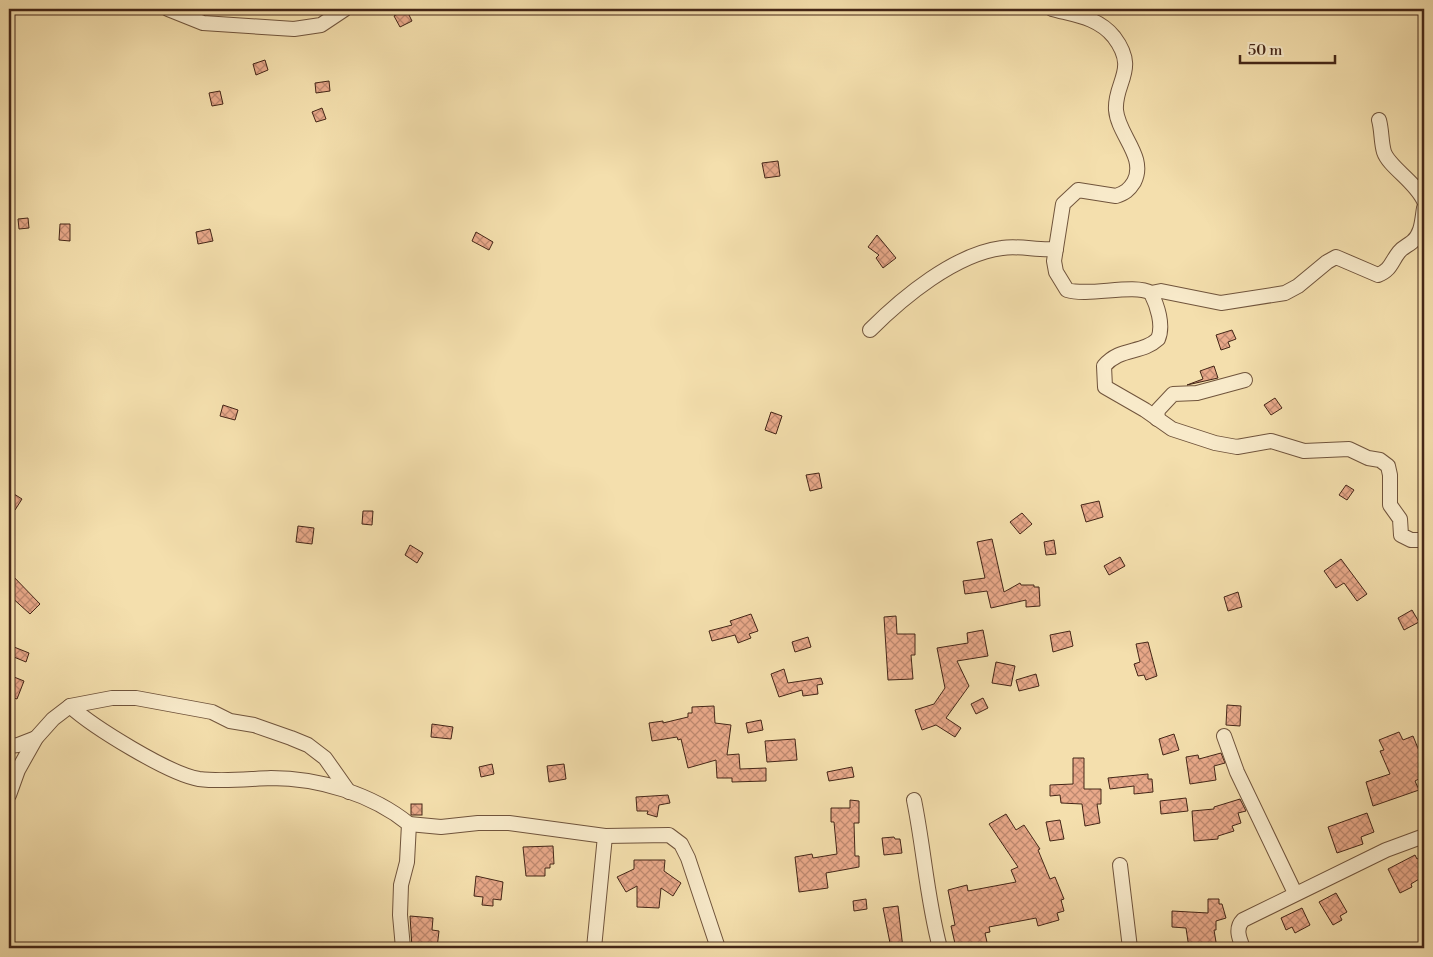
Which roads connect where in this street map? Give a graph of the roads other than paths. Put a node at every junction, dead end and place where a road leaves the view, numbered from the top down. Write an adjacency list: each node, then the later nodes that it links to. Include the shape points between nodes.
1 (168, 9): 2 (street, via 203,23 294,29 321,25)
2 (344, 9)
3 (1052, 9): 4 (street)
4 (1075, 11): 8 (street, via 1113,36 1124,54 1124,73 1116,104 1117,119 1138,165 1135,180 1124,194 1116,196 1078,190 1071,196 1061,209)
5 (1379, 120): 6 (street, via 1384,134 1384,152 1419,189)
6 (1424, 202)
7 (1424, 208): 9 (street, via 1417,237 1397,254 1394,264 1378,275 1336,257 1285,293 1221,303 1161,291)
8 (1056, 249): 9 (street, via 1056,272 1068,290 1140,290); 10 (street, via 1001,248 966,258 931,278 895,305)
9 (1151, 293): 12 (street, via 1159,320 1158,339 1150,345 1112,357 1104,366 1103,381 1108,391)
10 (870, 330)
11 (1245, 380): 12 (street, via 1197,393 1173,394 1158,410)
12 (1157, 419): 13 (street, via 1172,429 1215,443 1237,447 1271,441 1304,451 1327,448 1353,450 1380,460 1388,466 1390,505 1400,519 1400,535 1411,540)
13 (1424, 540)
14 (70, 706): 16 (street, via 53,718); 18 (street, via 83,718 180,774 221,781 307,780); 18 (street, via 112,698 136,698 212,712 230,721 254,725 308,745 325,758)
15 (1224, 736): 25 (street, via 1237,772)
16 (36, 738): 17 (street); 19 (street, via 18,770)
17 (9, 746)
18 (349, 792): 21 (street, via 390,809)
19 (9, 795)
20 (914, 800): 29 (street)
21 (409, 824): 22 (street, via 441,828 509,823); 26 (street, via 407,862 400,885)
22 (605, 836): 27 (street); 28 (street, via 669,835 681,844)
23 (1424, 836): 25 (street, via 1386,850)
24 (1120, 865): 30 (street)
25 (1296, 893): 31 (street, via 1238,924)
26 (403, 948)
27 (594, 948)
28 (718, 948)
29 (940, 948)
30 (1130, 948)
31 (1243, 948)

